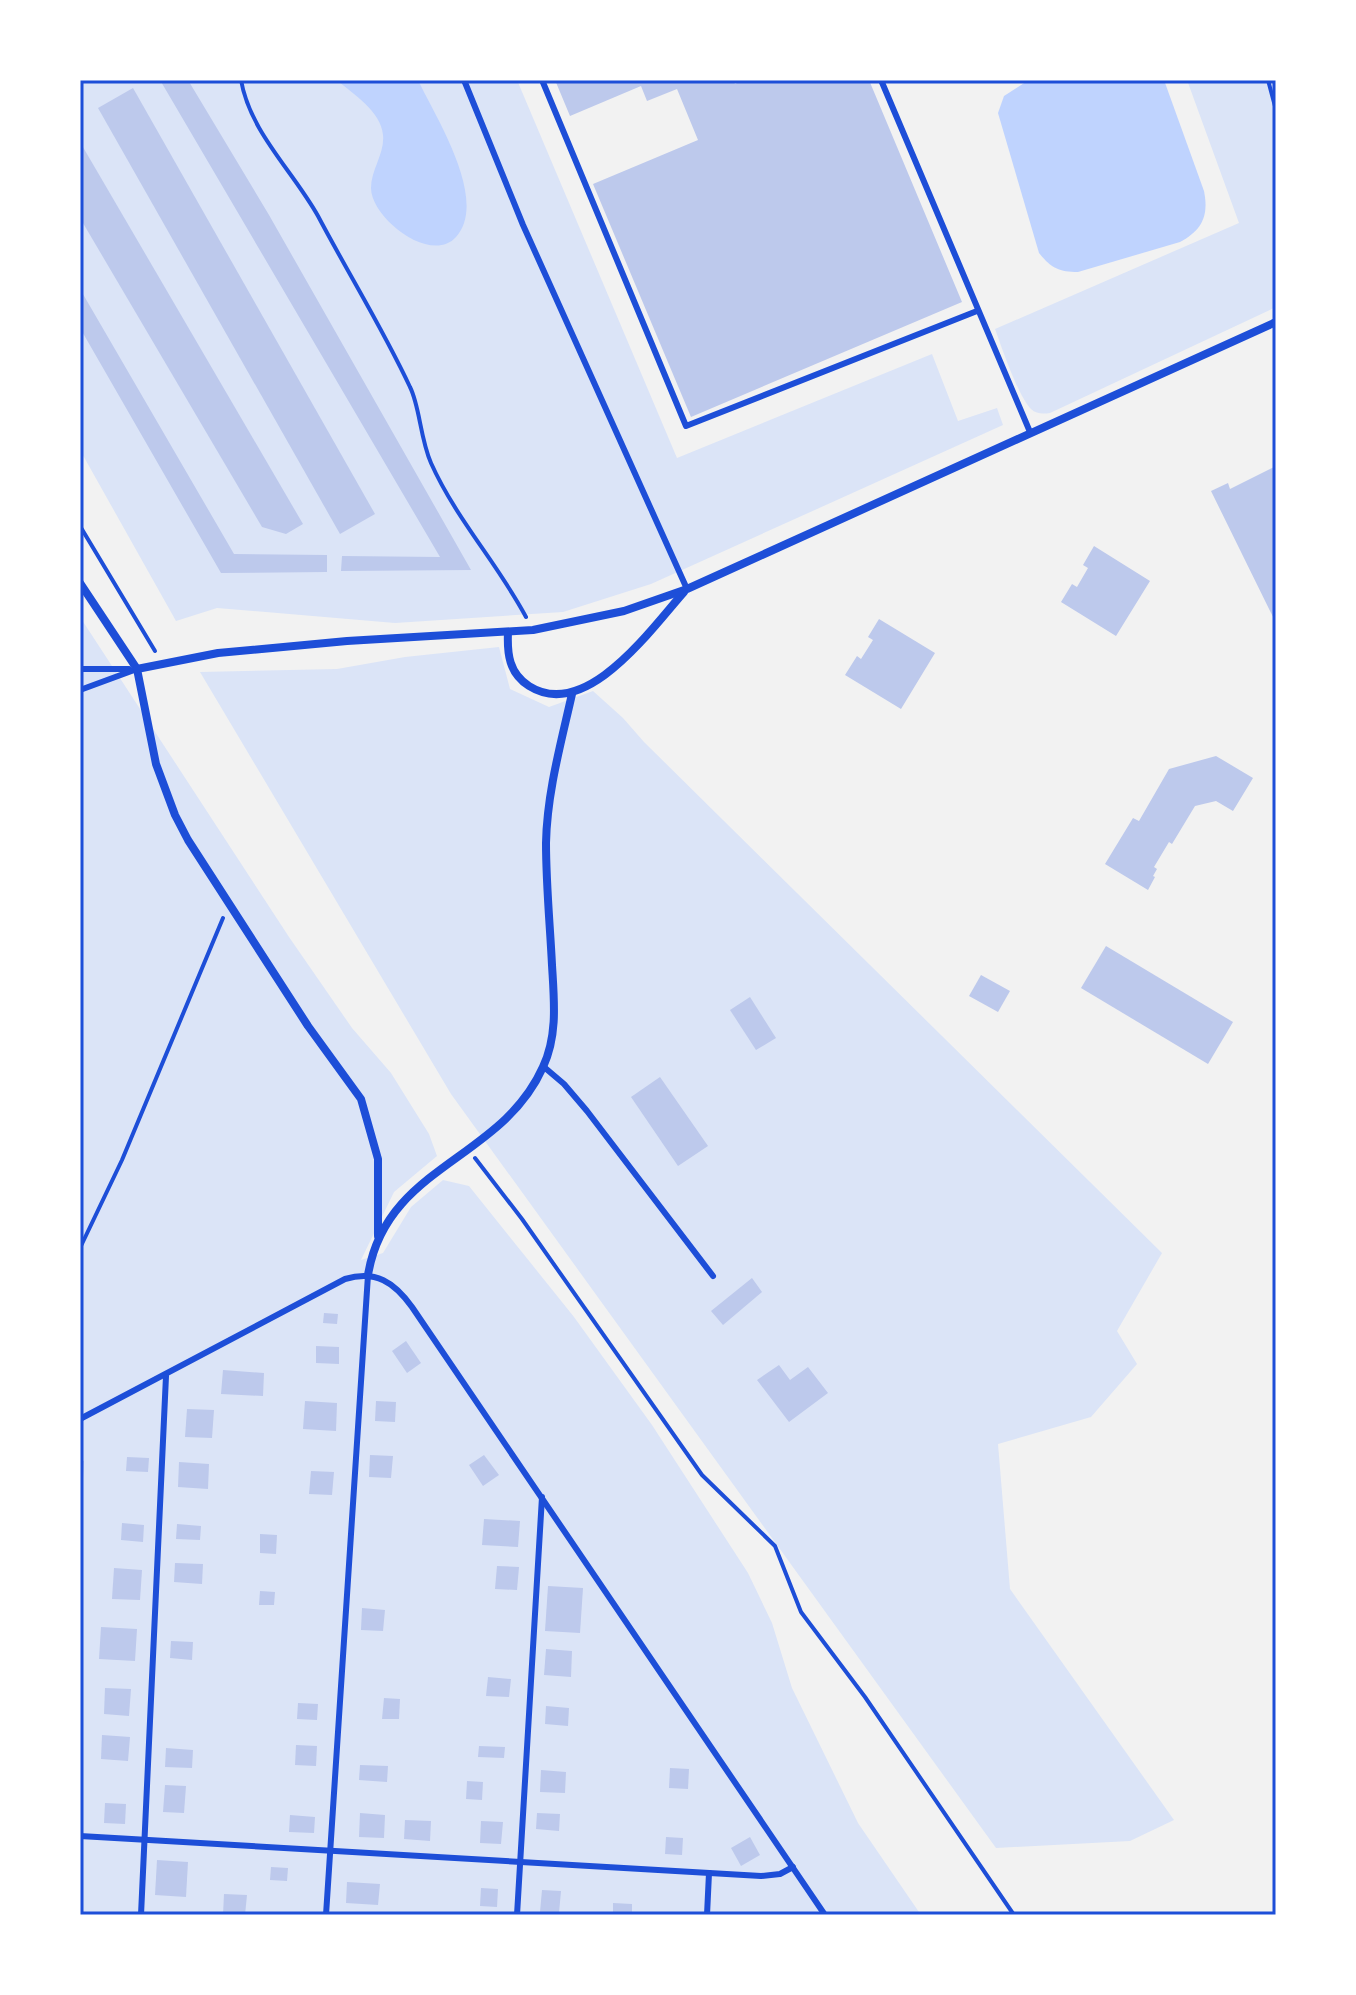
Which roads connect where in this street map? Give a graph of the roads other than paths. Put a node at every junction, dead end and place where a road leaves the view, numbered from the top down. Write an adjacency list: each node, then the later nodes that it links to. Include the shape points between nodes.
1 (464, 80): 8 (lane, via 523,225)
2 (542, 80): 4 (lane, via 686,426)
3 (881, 80): 4 (lane)
4 (977, 311): 6 (lane)
5 (1276, 322): 6 (street)
6 (1030, 432): 8 (street)
7 (80, 583): 11 (street)
8 (687, 589): 9 (street, via 624,611); 13 (street, via 620,662)
9 (508, 632): 11 (street, via 231,651); 13 (street, via 510,664 520,679 546,694)
10 (80, 669): 11 (lane)
11 (137, 669): 12 (lane); 15 (street, via 164,787 188,840 361,1099 378,1159)
12 (80, 690)
13 (572, 694): 14 (street, via 548,812 554,1019)
14 (544, 1067): 15 (street, via 512,1115 413,1190); 17 (lane, via 587,1111)
15 (378, 1236): 16 (street)
16 (368, 1275): 18 (lane, via 333,1285); 20 (lane, via 385,1279 404,1296); 23 (lane)
17 (713, 1276)
18 (166, 1376): 19 (lane); 22 (lane)
19 (80, 1419)
20 (542, 1497): 24 (lane); 25 (lane)
21 (80, 1836): 22 (lane)
22 (145, 1840): 23 (lane); 27 (lane)
23 (330, 1850): 24 (lane); 28 (lane)
24 (519, 1862): 26 (lane); 29 (lane)
25 (793, 1867): 26 (lane, via 771,1876); 31 (lane)
26 (709, 1873): 30 (lane)
27 (141, 1915)
28 (326, 1915)
29 (517, 1915)
30 (707, 1915)
31 (825, 1915)

